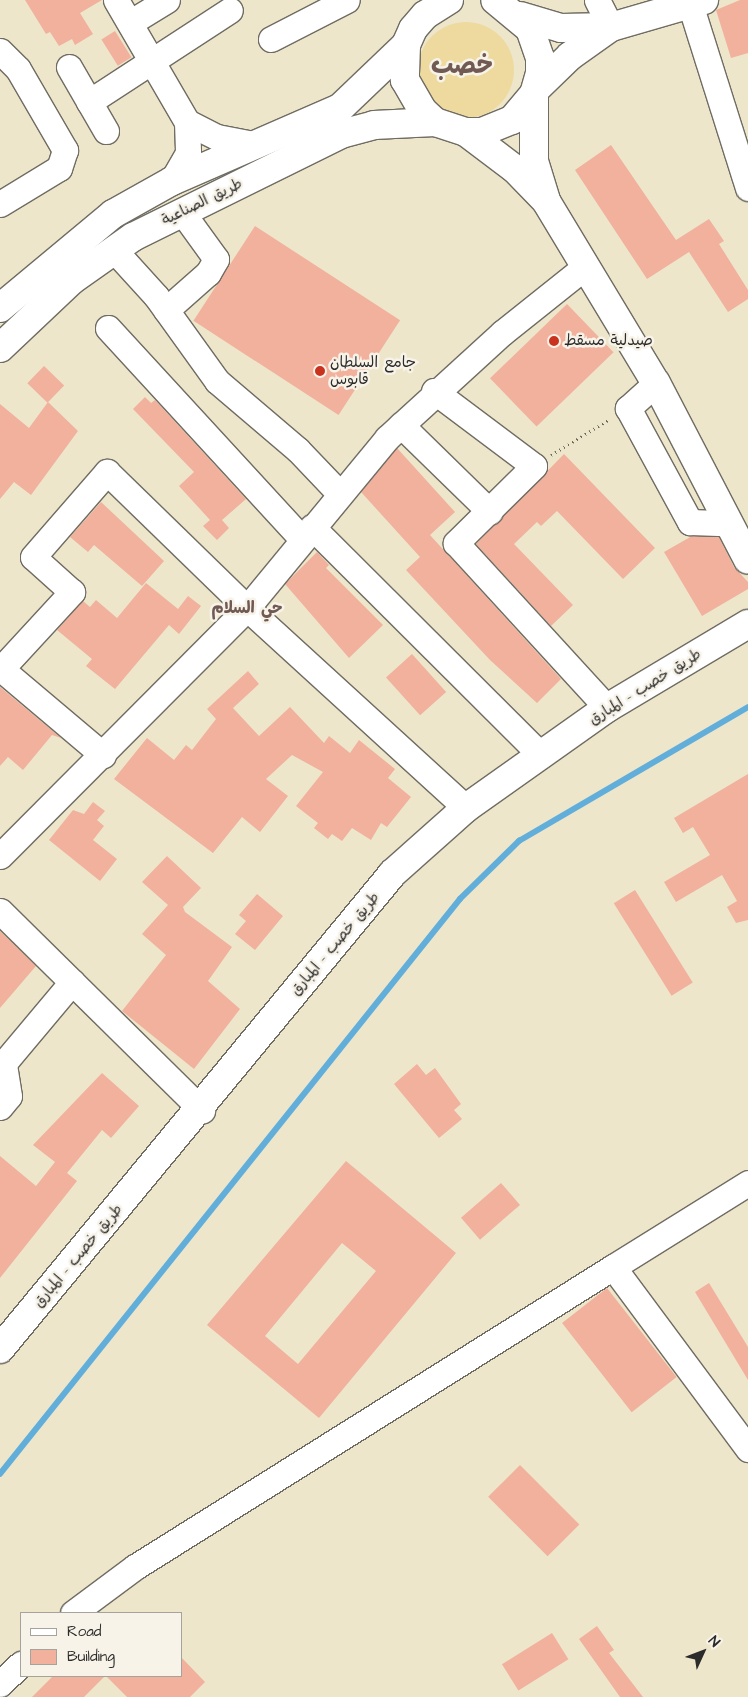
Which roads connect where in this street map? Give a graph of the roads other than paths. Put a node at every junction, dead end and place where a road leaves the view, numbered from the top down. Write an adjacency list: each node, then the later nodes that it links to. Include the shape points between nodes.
1 (116, 0): 10 (street)
2 (167, 0): 10 (street)
3 (347, 0): 12 (street)
4 (449, 0): 8 (main road)
5 (597, 0): 11 (street)
6 (697, 2): 11 (main road); 25 (street)
7 (506, 6): 11 (main road, via 561,28); 17 (main road, via 538,50)
8 (426, 7): 13 (main road, طريق الصناعية)
9 (230, 10): 15 (street)
10 (131, 22): 15 (street)
11 (611, 27): 17 (main road, via 570,56)
12 (271, 39)
13 (406, 45): 20 (main road, via 406,80 412,96); 23 (main road, طريق الصناعية, via 340,108)
14 (0, 51): 27 (street, via 18,69 65,150 59,168)
15 (152, 58): 18 (street); 19 (street)
16 (69, 67): 18 (street)
17 (535, 91): 22 (main road, via 512,120 482,132); 26 (main road, via 534,161)
18 (89, 102): 21 (street)
19 (187, 122): 23 (street, via 216,138); 24 (street, via 188,153)
20 (435, 122): 22 (main road); 28 (main road, طريق الصناعية, via 374,125 341,134)
21 (106, 131)
22 (466, 132): 26 (main road, via 515,169)
23 (253, 144): 24 (main road, طريق الصناعية)
24 (172, 181): 31 (main road, طريق الصناعية, via 113,214)
25 (748, 188)
26 (546, 201): 30 (main road)
27 (0, 204)
28 (182, 212): 29 (main road, طريق الصناعية); 32 (street, via 216,259 208,273)
29 (115, 251): 32 (street); 34 (main road, طريق الصناعية, via 72,280)
30 (586, 266): 35 (main road); 36 (street, via 496,325)
31 (1, 306)
32 (166, 310): 38 (street, via 217,381 298,450)
33 (108, 328): 41 (street)
34 (0, 348)
35 (656, 383): 40 (main road); 40 (street, via 628,408 690,522)
36 (434, 392): 37 (street); 39 (street, via 534,466)
37 (401, 424): 38 (street); 39 (street)
38 (339, 493): 41 (street)
39 (490, 512): 46 (street, via 456,544)
40 (725, 523): 42 (main road)
41 (307, 533): 43 (street); 48 (street)
42 (748, 560)
43 (247, 608): 45 (street, via 107,472 33,557 72,592); 47 (street); 49 (street)
44 (748, 624): 46 (main road, طريق خصب - المبارق)
45 (0, 669): 47 (street)
46 (607, 708): 48 (main road, طريق خصب - المبارق)
47 (103, 755): 50 (street)
48 (541, 755): 49 (main road, طريق خصب - المبارق)
49 (466, 808): 54 (main road, طريق خصب - المبارق, via 393,873)
50 (0, 856)
51 (0, 911): 52 (street)
52 (72, 982): 53 (street, via 4,1063 9,1096); 54 (street)
53 (0, 1107)
54 (202, 1110): 57 (main road, طريق خصب - المبارق)
55 (748, 1183): 56 (street)
56 (613, 1267): 58 (street); 59 (street, via 135,1568)
57 (0, 1349)
58 (748, 1449)
59 (75, 1612)
60 (20, 1665): 61 (street)
61 (0, 1684)

